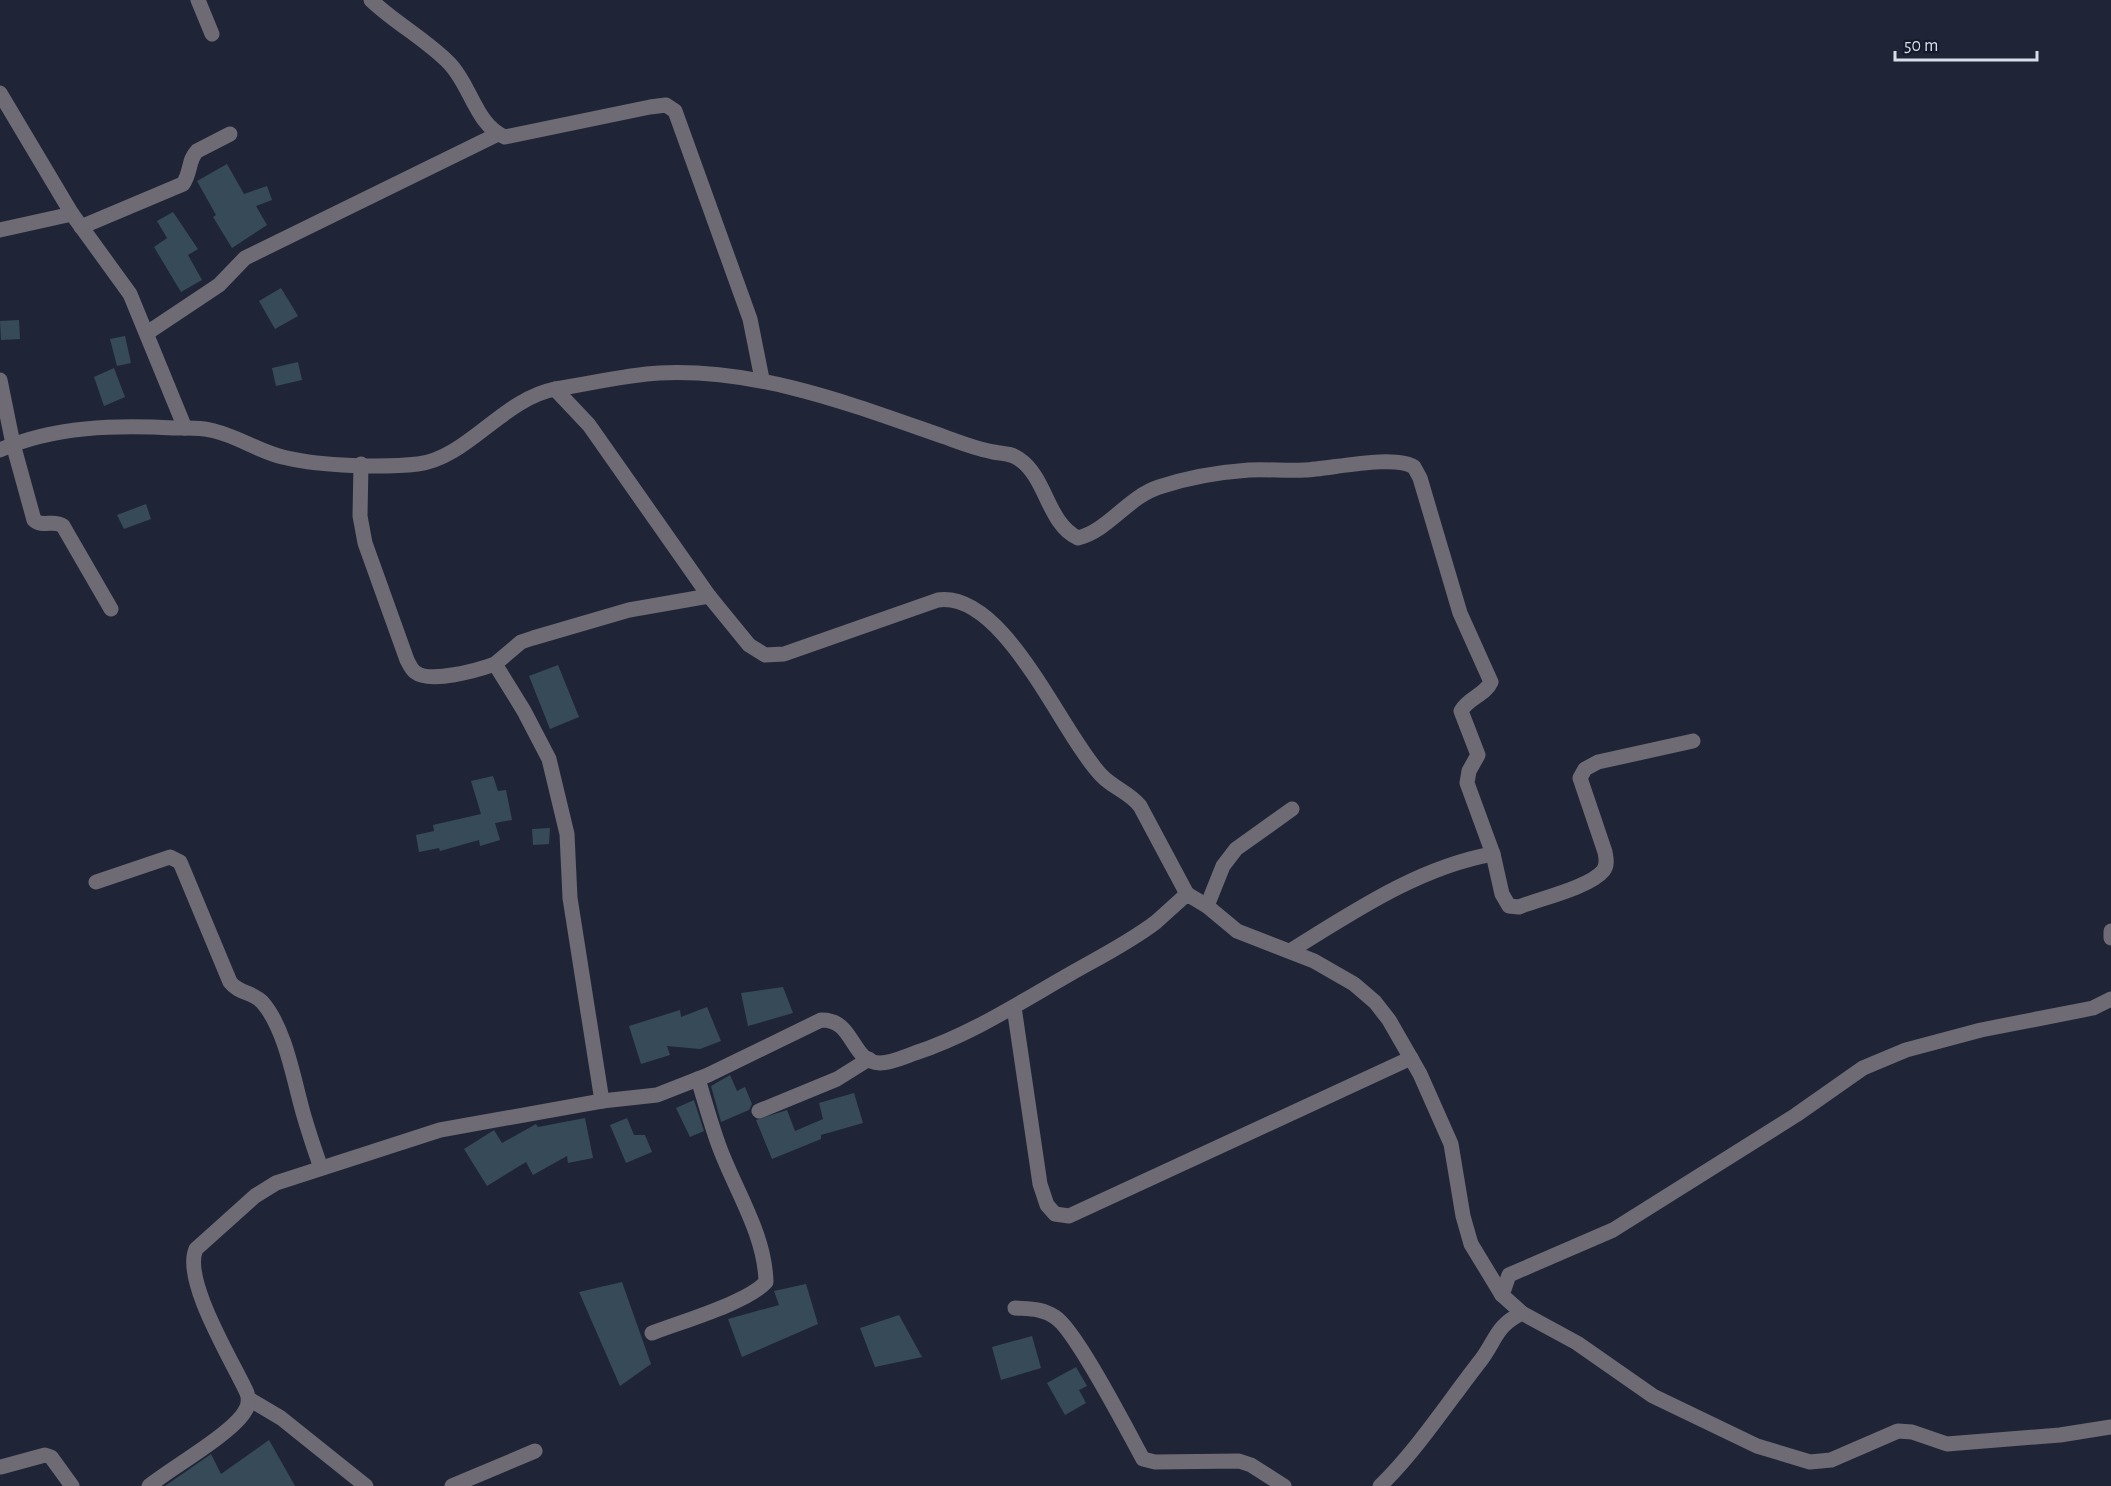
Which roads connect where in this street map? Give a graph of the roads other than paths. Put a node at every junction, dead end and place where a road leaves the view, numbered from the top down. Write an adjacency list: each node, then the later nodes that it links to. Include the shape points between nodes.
1 (198, 0): 3 (street)
2 (371, 0): 6 (street, via 450,64 484,120)
3 (212, 34)
4 (0, 93): 7 (street)
5 (230, 134): 8 (street, via 193,155 189,176 183,184)
6 (498, 134): 10 (street, via 246,258 219,285); 11 (street, via 514,137 650,107 666,105 675,111 750,319)
7 (72, 214): 8 (street); 9 (street)
8 (81, 227): 10 (street, via 130,294)
9 (0, 230)
10 (147, 333): 14 (street)
11 (762, 379): 13 (street, via 658,373); 22 (street, via 1019,459 1034,474 1069,534 1078,538 1090,535 1159,487 1249,470 1408,464 1420,478 1460,613 1491,682 1461,711 1478,755 1467,783)
12 (0, 380): 15 (street)
13 (555, 389): 16 (street, via 524,401 440,458 420,464); 17 (street, via 589,425)
14 (185, 428): 15 (street, via 65,431); 16 (street, via 209,429 286,458)
15 (7, 447): 18 (street, via 34,520 43,525 63,526)
16 (361, 464): 19 (street, via 360,516 365,543 414,672 426,678 473,672)
17 (709, 596): 19 (street, via 629,610 533,638 521,642); 24 (street, via 749,645 774,656 938,600 956,600 981,612 1032,671 1102,776 1130,794 1140,806)
18 (111, 609)
19 (495, 664): 34 (street, via 549,759 567,834 572,920)
20 (1693, 741): 22 (street, via 1598,762 1585,769 1580,778 1606,865 1603,872 1582,884 1519,907 1509,906 1502,894)
21 (1292, 809): 25 (street, via 1236,849 1223,866)
22 (1493, 854): 28 (street, via 1432,873 1362,906)
23 (96, 882): 36 (street, via 170,857 180,862 230,982 241,992 255,995 271,1016 289,1057)
24 (1186, 894): 25 (street); 30 (street, via 1154,923)
25 (1207, 906): 28 (street, via 1237,931)
26 (2111, 931): 27 (street)
27 (2111, 938)
28 (1290, 951): 31 (street, via 1361,990 1389,1020)
29 (2111, 999): 37 (street, via 2093,1008 1981,1030 1906,1050 1863,1068 1796,1115 1612,1230 1509,1275)
30 (1014, 1006): 31 (street, via 1040,1184 1047,1205 1055,1214 1069,1216); 32 (street, via 953,1041 892,1061 878,1063)
31 (1411, 1058): 37 (street, via 1451,1144 1471,1244)
32 (869, 1059): 33 (street, via 857,1050 842,1024 821,1020); 35 (street, via 837,1079)
33 (698, 1080): 34 (street, via 657,1095); 40 (street, via 719,1147 750,1216 766,1282 721,1306)
34 (602, 1101): 36 (street, via 440,1130)
35 (759, 1111)
36 (321, 1168): 41 (street, via 276,1183 255,1196 194,1254 193,1270 210,1318)
37 (1502, 1295): 39 (street)
38 (1015, 1308): 49 (street, via 1040,1309 1057,1318 1143,1459 1239,1461)
39 (1522, 1313): 42 (street, via 1577,1344 1653,1396 1757,1446 1810,1462 1831,1460 1898,1431 1947,1444); 50 (street, via 1504,1323 1488,1351 1408,1457)
40 (652, 1333)
41 (249, 1400): 46 (street, via 243,1413 218,1437); 47 (street, via 281,1418)
42 (2111, 1427)
43 (535, 1451): 48 (street)
44 (1, 1467): 45 (street, via 45,1455 51,1457)
45 (72, 1486)
46 (148, 1486)
47 (366, 1486)
48 (452, 1486)
49 (1284, 1486)
50 (1380, 1486)

